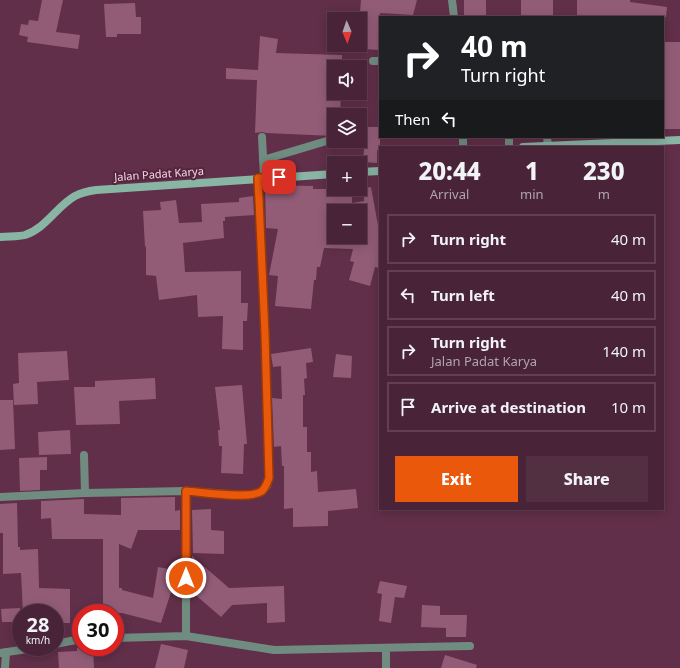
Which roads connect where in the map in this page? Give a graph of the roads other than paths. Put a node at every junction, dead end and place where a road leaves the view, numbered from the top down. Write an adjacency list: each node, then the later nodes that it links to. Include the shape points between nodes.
1 (452, 0): 2 (street)
2 (454, 16)
3 (262, 137): 9 (street)
4 (547, 138): 8 (street)
5 (618, 139): 6 (street); 8 (street)
6 (680, 140)
7 (327, 141): 9 (street)
8 (548, 146)
9 (263, 160): 13 (street)
10 (379, 171): 11 (street)
11 (367, 172)
12 (327, 174): 13 (street, Jalan Padat Karya)
13 (261, 178): 14 (street, Jalan Padat Karya, via 96,190 76,195 31,232); 16 (street, via 269,478 267,486 260,492 243,495)
14 (0, 237)
15 (84, 455): 17 (street)
16 (186, 491): 17 (street); 19 (street)
17 (85, 493): 18 (street)
18 (0, 498)
19 (186, 636): 20 (street); 22 (street, via 274,650)
20 (124, 638)
21 (470, 646): 22 (street)
22 (386, 648): 25 (street)
23 (3, 653): 24 (street)
24 (5, 668)
25 (386, 668)

